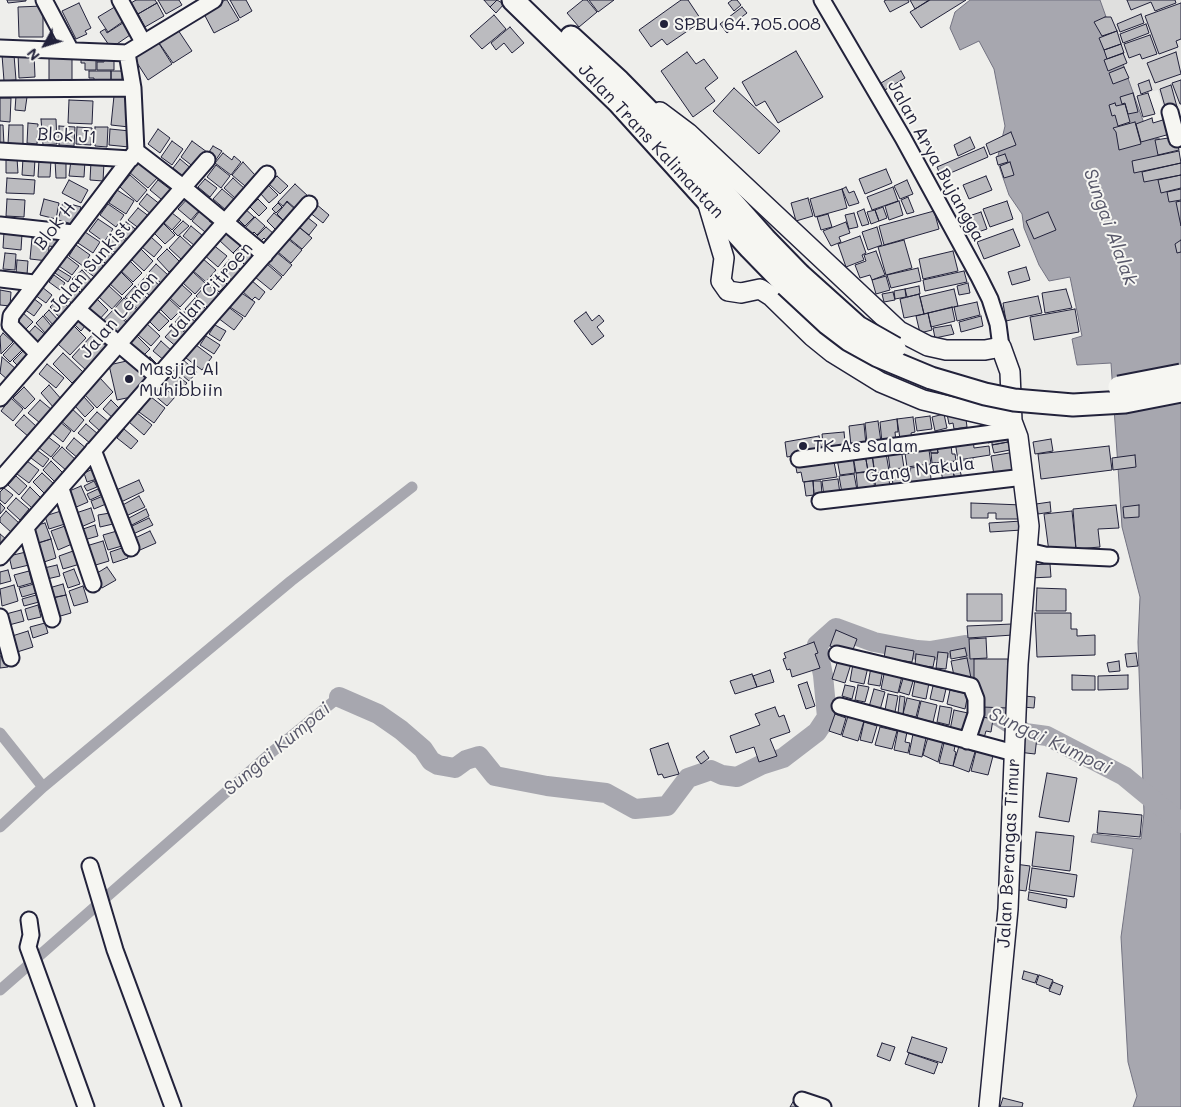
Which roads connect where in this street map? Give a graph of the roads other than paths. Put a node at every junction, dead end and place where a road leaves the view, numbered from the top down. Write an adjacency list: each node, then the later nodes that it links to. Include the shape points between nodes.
1 (44, 0): 9 (street)
2 (120, 0): 7 (street)
3 (214, 0): 7 (street)
4 (513, 0): 21 (highway, Jalan Trans Kalimantan, via 619,103)
5 (530, 0): 13 (highway, Jalan Trans Kalimantan)
6 (822, 0): 32 (street, Jalan Arya Bujangga, via 979,277 998,324)
7 (143, 42): 10 (street)
8 (0, 48): 9 (street)
9 (70, 49): 10 (street)
10 (127, 53): 11 (street)
11 (133, 88): 12 (street); 17 (street)
12 (0, 89)
13 (646, 108): 28 (highway, Jalan Trans Kalimantan, via 765,240); 32 (main road, via 658,111 688,133 899,331 928,346 946,350)
14 (1171, 112): 15 (street)
15 (1177, 139)
16 (0, 151): 17 (street, Blok J1)
17 (134, 155): 20 (street); 25 (street, Blok H)
18 (207, 160): 20 (street, Jalan Sunkist)
19 (266, 174): 23 (street, Jalan Lemon)
20 (184, 188): 23 (street); 30 (street, Jalan Sunkist)
21 (707, 201): 28 (highway, Jalan Trans Kalimantan); 38 (main road, via 724,258 720,281 728,291 760,289 812,336 880,382 923,400)
22 (309, 204): 26 (street, Jalan Citroen)
23 (225, 222): 26 (street); 31 (street, Jalan Lemon)
24 (0, 225): 25 (street)
25 (73, 233): 29 (street, Blok H)
26 (265, 255): 35 (street, Jalan Citroen)
27 (0, 279): 29 (street)
28 (793, 279): 34 (highway, bridge, via 879,340 937,365 989,380 1073,391 1137,385); 36 (highway, bridge, via 828,324 848,340 931,378 985,394 1073,405 1125,402)
29 (34, 282): 33 (street, Blok H, via 11,316 10,325)
30 (77, 310): 31 (street); 33 (street, Jalan Sunkist)
31 (117, 345): 35 (street); 42 (street, Jalan Lemon)
32 (1001, 347): 38 (main road, Jalan Berangas Timur, via 1010,372)
33 (38, 354): 37 (street, Jalan Sunkist)
34 (1181, 375)
35 (158, 377): 39 (street, Jalan Citroen)
36 (1181, 391)
37 (0, 398)
38 (1014, 425): 40 (street); 41 (main road, Jalan Berangas Timur)
39 (93, 450): 43 (street, Jalan Citroen); 46 (street)
40 (799, 459)
41 (1024, 476): 44 (street, Gang Nakula); 47 (main road, Jalan Berangas Timur)
42 (0, 480)
43 (61, 489): 45 (street, Jalan Citroen); 50 (street)
44 (820, 501)
45 (26, 528): 48 (street, Jalan Citroen); 52 (street)
46 (131, 548)
47 (1028, 551): 49 (street, via 1044,555); 57 (main road, Jalan Berangas Timur)
48 (0, 557)
49 (1110, 558)
50 (93, 584)
51 (0, 617): 54 (street)
52 (52, 619)
53 (837, 654): 56 (street, via 971,686 976,699 976,714)
54 (11, 658)
55 (840, 706): 56 (street)
56 (967, 741): 57 (street)
57 (1014, 753): 64 (main road, Jalan Berangas Timur, via 1008,909)
58 (90, 866): 62 (street, via 100,904)
59 (29, 920): 61 (street, via 31,935 28,947)
60 (802, 1100): 63 (street)
61 (86, 1107)
62 (174, 1107)
63 (823, 1107)
64 (989, 1107)

